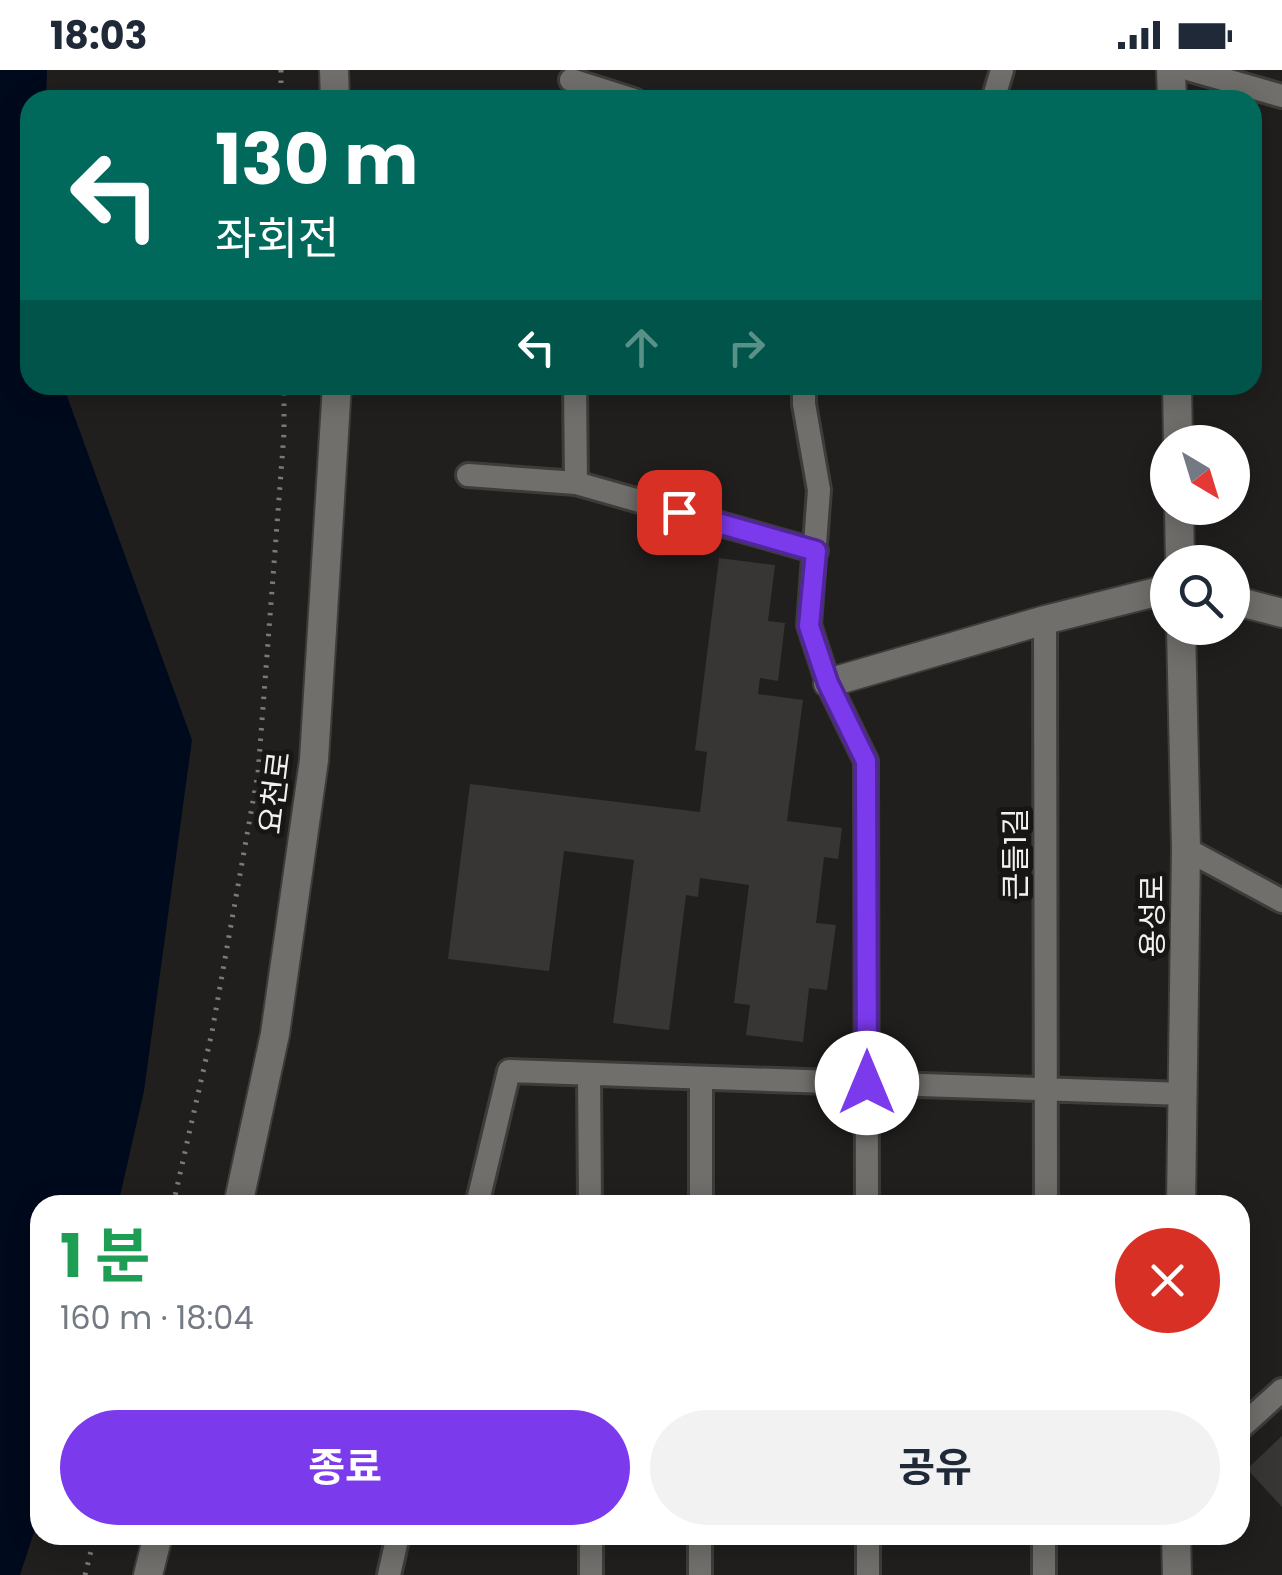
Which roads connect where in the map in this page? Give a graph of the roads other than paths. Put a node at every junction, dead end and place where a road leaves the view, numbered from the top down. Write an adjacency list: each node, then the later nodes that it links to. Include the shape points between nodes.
1 (1191, 70): 4 (street)
2 (571, 83): 3 (street)
3 (597, 90)
4 (1261, 90)
5 (336, 395): 26 (street, 요천로, via 314,760 275,1034)
6 (576, 395): 11 (street)
7 (804, 395): 12 (street, via 819,490)
8 (1176, 395): 9 (street)
9 (1177, 425)
10 (468, 475): 11 (street)
11 (576, 483): 12 (street)
12 (816, 551): 18 (street, via 809,626)
13 (1150, 594): 16 (street)
14 (1250, 605): 15 (street)
15 (1282, 613)
16 (1045, 620): 18 (street); 24 (street, 큰들1길)
17 (1181, 645): 19 (street, 용성로)
18 (828, 683): 23 (street, via 866,761)
19 (1186, 849): 20 (street); 25 (street, 용성로)
20 (1282, 901)
21 (589, 1074): 22 (street); 27 (street, via 509,1071); 28 (street)
22 (701, 1078): 23 (street); 29 (street)
23 (867, 1083): 24 (street); 30 (street)
24 (1046, 1089): 25 (street); 31 (street, 큰들1길)
25 (1184, 1094): 32 (street, 용성로)
26 (240, 1195)
27 (479, 1195)
28 (590, 1195)
29 (700, 1195)
30 (867, 1195)
31 (1046, 1195)
32 (1181, 1195)
33 (1282, 1390): 34 (street)
34 (1250, 1419)
35 (156, 1545): 42 (street)
36 (396, 1545): 43 (street)
37 (591, 1545): 44 (street)
38 (700, 1545): 45 (street)
39 (868, 1545): 46 (street)
40 (1044, 1545): 47 (street)
41 (1176, 1545): 48 (street)
42 (148, 1575)
43 (389, 1575)
44 (591, 1575)
45 (700, 1575)
46 (868, 1575)
47 (1044, 1575)
48 (1178, 1575)

